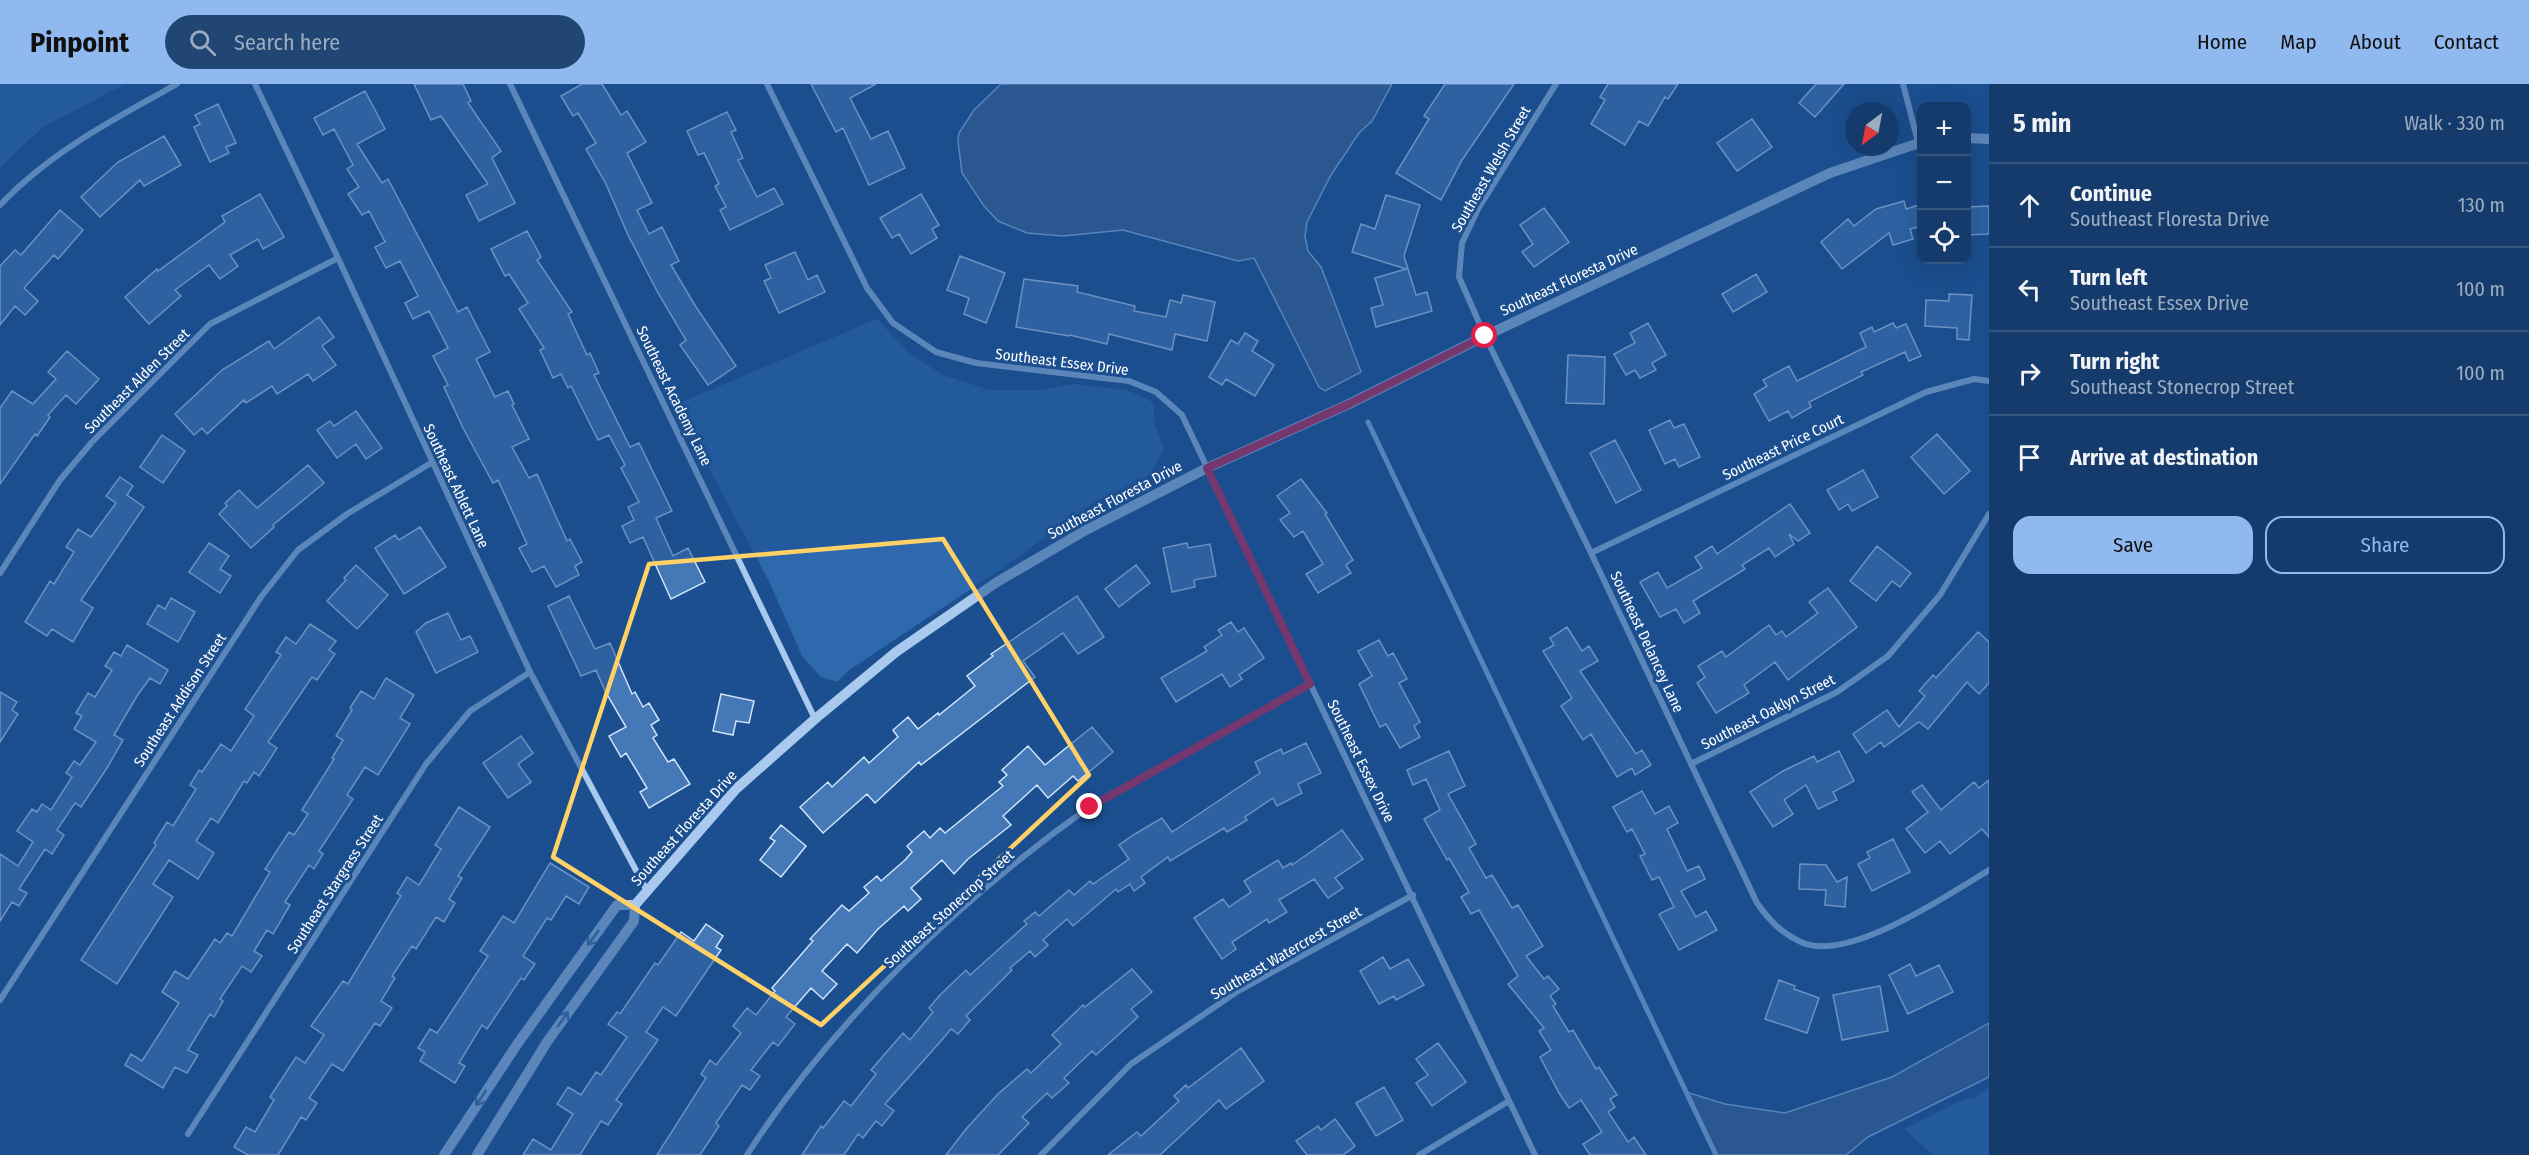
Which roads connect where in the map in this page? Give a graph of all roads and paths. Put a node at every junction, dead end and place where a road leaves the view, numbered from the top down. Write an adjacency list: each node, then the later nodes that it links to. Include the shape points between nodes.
1 (177, 84): 11 (street, via 86,135 22,181)
2 (255, 84): 12 (street, Southeast Ablett Lane)
3 (510, 84): 22 (street, Southeast Academy Lane)
4 (767, 84): 16 (street, Southeast Essex Drive, via 867,288 893,324 936,352 976,363 1129,381 1156,392 1182,415)
5 (1556, 84): 13 (street, Southeast Welsh Street, via 1461,243 1459,277)
6 (1903, 84): 7 (street)
7 (1917, 132)
8 (1971, 138): 9 (street)
9 (1989, 139)
10 (1917, 143): 13 (street, Southeast Floresta Drive, via 1830,173)
11 (0, 205)
12 (338, 258): 15 (street, Southeast Ablett Lane); 19 (street, Southeast Alden Street, via 210,324 92,442 60,480)
13 (1485, 336): 16 (street, Southeast Floresta Drive, via 1349,404); 18 (street, Southeast Delancey Lane)
14 (1989, 381): 18 (street, Southeast Price Court, via 1974,379 1926,392)
15 (431, 463): 20 (street, Southeast Ablett Lane); 28 (street, Southeast Addison Street, via 347,514 298,550 255,607)
16 (1207, 468): 21 (street, Southeast Essex Drive); 22 (street, Southeast Floresta Drive, via 1086,530 997,582 896,652)
17 (1989, 514): 23 (street, Southeast Oaklyn Street, via 1940,595 1888,656 1837,692)
18 (1592, 553): 23 (street, Southeast Delancey Lane)
19 (0, 573)
20 (530, 672): 25 (street, Southeast Ablett Lane); 30 (street, Southeast Stargrass Street, via 470,711 426,764)
21 (1310, 684): 26 (street, Southeast Essex Drive); 33 (street, Southeast Stonecrop Street, via 1090,807 1001,874 901,966 841,1032 769,1120)
22 (815, 719): 25 (street, Southeast Floresta Drive, via 736,789)
23 (1691, 764): 24 (street, Southeast Delancey Lane, via 1757,903 1773,925 1803,944 1835,946 1879,932)
24 (1989, 870)
25 (647, 891): 27 (street, Southeast Floresta Drive)
26 (1413, 895): 29 (street, Southeast Essex Drive); 34 (street, Southeast Watercrest Street, via 1238,991 1131,1064)
27 (635, 905): 31 (street, Southeast Floresta Drive, one-way to 31, via 617,905 524,1034); 32 (street, Southeast Floresta Drive, one-way to 27, via 547,1042 634,921)
28 (0, 1000)
29 (1509, 1101): 35 (street); 36 (street, Southeast Essex Drive)
30 (188, 1134)
31 (444, 1155)
32 (477, 1155)
33 (747, 1155)
34 (1041, 1155)
35 (1419, 1155)
36 (1535, 1155)

